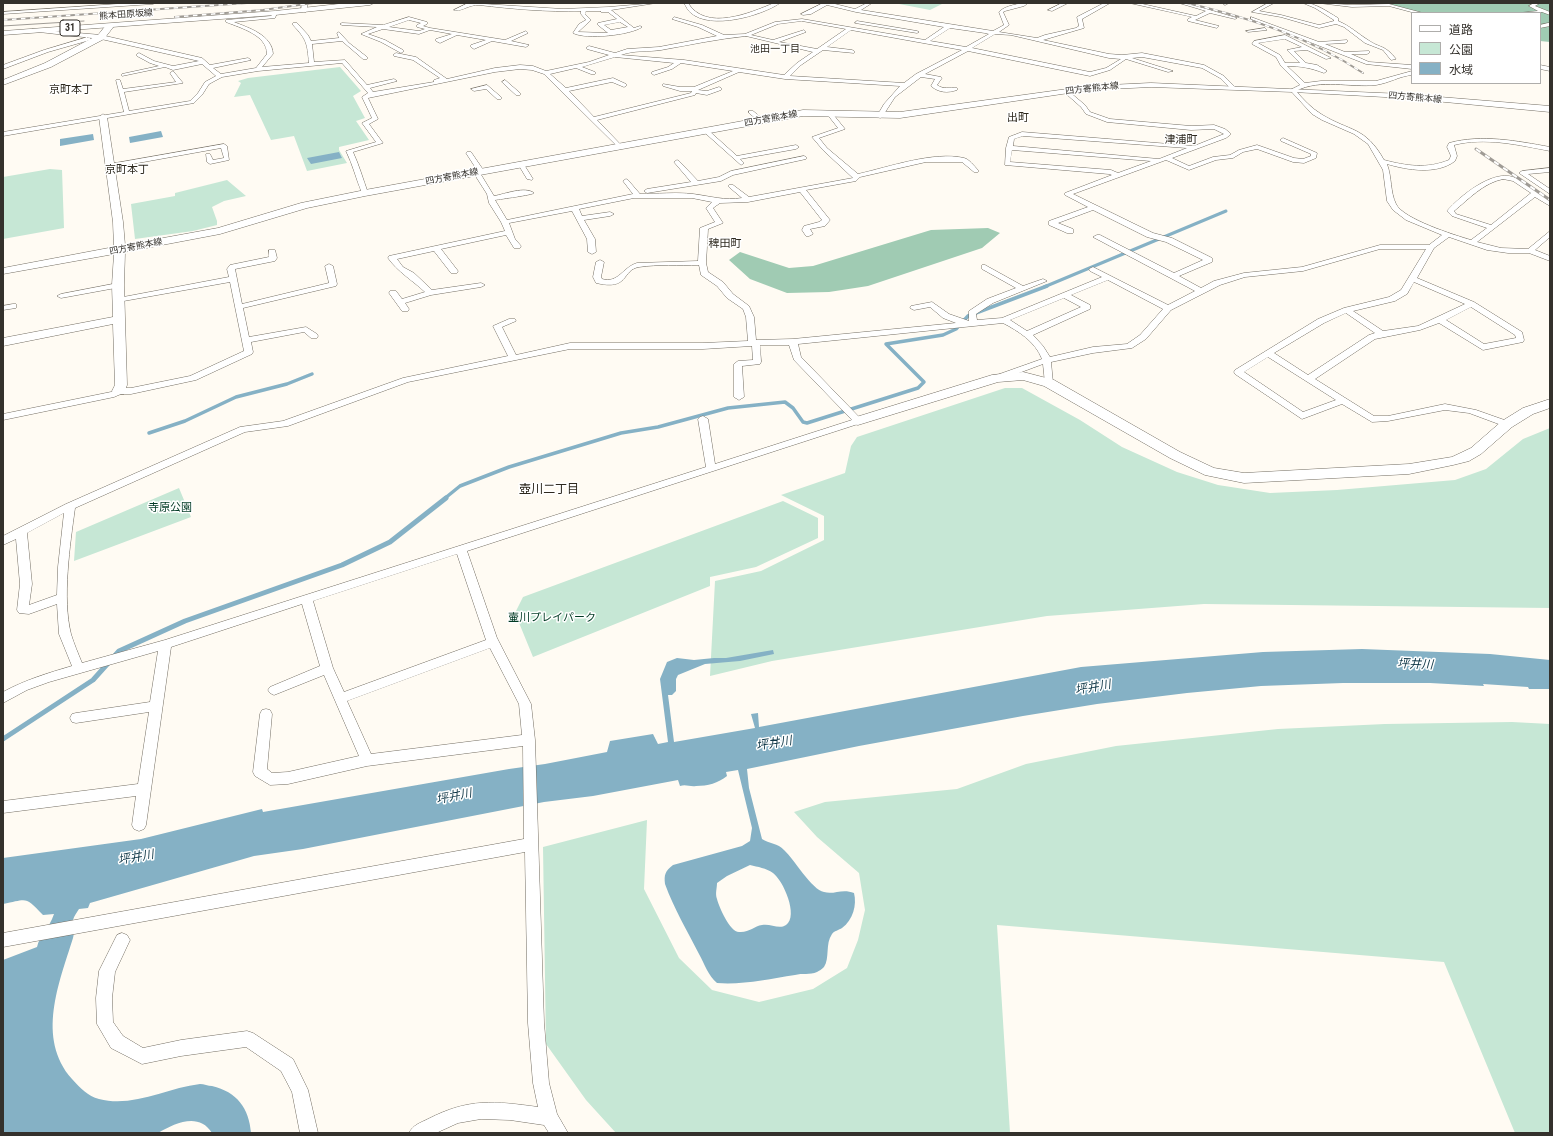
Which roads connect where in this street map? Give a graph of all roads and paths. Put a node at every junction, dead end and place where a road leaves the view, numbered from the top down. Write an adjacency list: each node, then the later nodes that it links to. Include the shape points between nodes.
1 (153, 3): 32 (street)
2 (370, 3): 22 (main road, 熊本田原坂線 / 31)
3 (472, 3): 23 (street); 25 (street)
4 (544, 3): 23 (street)
5 (654, 3): 24 (street)
6 (686, 3): 7 (street, via 693,13 718,20 752,13)
7 (778, 3)
8 (870, 3): 28 (street)
9 (1026, 3): 61 (street, via 1003,10 1001,12 1007,25)
10 (1066, 3): 27 (street)
11 (1108, 3): 77 (street, via 1079,18 1082,27)
12 (1132, 3): 39 (street)
13 (1181, 3): 29 (street)
14 (1272, 3): 43 (street, via 1254,12)
15 (1320, 3): 20 (street)
16 (1363, 3): 20 (street)
17 (1538, 3): 31 (street, via 1531,6)
18 (836, 4): 28 (street); 38 (street, via 824,4)
19 (1306, 5): 46 (street, via 1313,6 1336,19)
20 (1374, 5): 30 (street, via 1394,6)
21 (806, 6): 38 (street)
22 (304, 7): 33 (main road, 熊本田原坂線 / 31)
23 (530, 9): 26 (street)
24 (598, 9): 26 (street); 44 (street, via 609,11)
25 (456, 10)
26 (584, 10): 53 (street, via 583,14 589,20 581,25 576,33 611,34 628,32)
27 (1050, 10)
28 (856, 11): 34 (street); 37 (street)
29 (1210, 11): 39 (street); 41 (street)
30 (1418, 12)
31 (1542, 12): 36 (street)
32 (3, 14)
33 (275, 14): 49 (main road, 熊本田原坂線 / 31); 115 (street, via 273,17 228,21 245,28 268,43 270,55)
34 (868, 14): 45 (street); 51 (street, via 886,13)
35 (1296, 14): 43 (street)
36 (1550, 14)
37 (849, 15)
38 (802, 17): 55 (street); 66 (street)
39 (1196, 17): 52 (street, via 1190,20)
40 (674, 18): 69 (street)
41 (1236, 18)
42 (1253, 18): 84 (street)
43 (1290, 18): 46 (street, via 1319,26)
44 (621, 20): 44 (street, via 632,28 610,32 600,24)
45 (857, 22): 55 (street); 60 (street)
46 (1336, 22): 100 (street, via 1346,26 1367,42 1386,49)
47 (294, 24): 83 (street)
48 (342, 24): 50 (street)
49 (110, 26): 56 (main road, 熊本田原坂線 / 31); 67 (main road)
50 (385, 26): 54 (street, via 418,33); 54 (street, via 409,18 424,23 419,26); 75 (street, via 363,35)
51 (948, 26): 61 (street); 82 (street)
52 (1217, 26)
53 (638, 27)
54 (430, 29): 65 (street)
55 (848, 29): 82 (street); 88 (street)
56 (31, 30): 62 (main road, 熊本田原坂線 / 31); 67 (street)
57 (1248, 31): 70 (street, via 1265,29)
58 (526, 32): 80 (street)
59 (804, 32): 81 (street)
60 (917, 32)
61 (992, 32): 74 (street); 77 (street)
62 (3, 33)
63 (339, 33): 73 (street)
64 (495, 33): 71 (street)
65 (458, 34): 71 (street); 79 (street, via 438,40)
66 (746, 34): 69 (street); 81 (street)
67 (101, 37): 102 (street, via 162,50); 111 (street, via 61,46); 132 (main road, via 48,65)
68 (391, 37): 75 (street)
69 (724, 37): 96 (street, via 670,48 630,50)
70 (1285, 37): 89 (street); 109 (street, via 1255,44 1278,56)
71 (482, 38): 76 (street)
72 (974, 38): 74 (street)
73 (342, 39): 83 (street); 98 (street)
74 (981, 39): 90 (street)
75 (380, 40): 133 (street, via 407,58 414,58 444,79 436,81)
76 (491, 40): 80 (street); 86 (street)
77 (1038, 40): 97 (street)
78 (1345, 40): 84 (street)
79 (440, 42)
80 (504, 42): 85 (street)
81 (773, 42): 91 (street)
82 (925, 42): 90 (street)
83 (309, 43): 105 (street)
84 (1318, 43): 94 (street)
85 (526, 45)
86 (474, 47)
87 (589, 48): 96 (street)
88 (823, 48): 91 (street); 92 (street)
89 (1309, 48): 99 (street); 107 (street, via 1290,50)
90 (967, 49): 97 (street, via 1090,74 1108,69); 126 (street)
91 (818, 51): 128 (street)
92 (852, 52)
93 (1367, 52): 94 (street)
94 (1344, 54): 114 (street, via 1378,65)
95 (139, 55): 110 (street)
96 (615, 55): 104 (street); 113 (street)
97 (1124, 57): 118 (street); 139 (street, via 1142,55 1204,67 1222,77)
98 (365, 58)
99 (1328, 58)
100 (1393, 59)
101 (248, 60): 112 (street)
102 (202, 62): 110 (street, via 177,68); 112 (street)
103 (679, 62): 104 (street); 106 (street); 123 (street)
104 (648, 63): 108 (street)
105 (312, 64): 115 (street); 138 (street, via 343,61)
106 (698, 64): 116 (street); 117 (street)
107 (1304, 64): 109 (street); 119 (street)
108 (640, 65)
109 (1283, 65): 136 (street)
110 (167, 66): 125 (street)
111 (3, 67)
112 (208, 67): 127 (street)
113 (578, 67): 121 (street); 122 (street)
114 (1411, 67)
115 (258, 69): 127 (street)
116 (686, 70)
117 (737, 71): 128 (street); 144 (street)
118 (1170, 71)
119 (1324, 72)
120 (173, 73): 146 (street, via 180,83 149,84)
121 (546, 73): 133 (street, via 520,67 483,72); 143 (street)
122 (593, 73)
123 (654, 73)
124 (1411, 73): 136 (street, via 1377,83)
125 (124, 75)
126 (918, 75): 137 (street); 142 (street, via 939,78 934,86 938,89)
127 (220, 76): 153 (street, via 207,83 192,102)
128 (785, 77): 137 (street)
129 (118, 80): 146 (street)
130 (394, 81): 138 (street)
131 (505, 82): 149 (street)
132 (3, 83)
133 (438, 83): 148 (street)
134 (624, 85): 143 (street, via 613,80)
135 (665, 85): 144 (street)
136 (1303, 85): 145 (street)
137 (906, 86): 155 (street, via 889,100)
138 (367, 87): 148 (street)
139 (1232, 87): 145 (main road, 四方寄熊本線); 147 (main road, 四方寄熊本線, via 1116,86)
140 (474, 89): 150 (street, via 487,87)
141 (719, 89): 144 (street, via 707,93)
142 (955, 89)
143 (565, 90): 157 (street)
144 (695, 90): 157 (street, via 693,94 674,100)
145 (1292, 90): 151 (main road, 四方寄熊本線, via 1403,96); 172 (street, via 1318,116 1367,141)
146 (122, 91): 153 (street)
147 (1066, 91): 155 (main road, 四方寄熊本線); 164 (street, via 1084,106 1088,114 1109,121 1191,128 1214,127 1228,134)
148 (372, 94): 188 (street, via 364,97 375,119 365,123 380,143 349,151)
149 (518, 94)
150 (500, 98)
151 (1550, 109)
152 (751, 112): 158 (street)
153 (127, 113): 156 (street)
154 (830, 114): 155 (main road, 四方寄熊本線); 158 (main road, 四方寄熊本線, via 803,113); 180 (street, via 842,129 815,137)
155 (880, 116)
156 (103, 117): 160 (street); 175 (main road)
157 (594, 119): 162 (street)
158 (762, 121): 159 (main road, 四方寄熊本線)
159 (706, 131): 162 (main road, 四方寄熊本線); 169 (street)
160 (3, 134)
161 (1283, 140): 171 (street, via 1314,152 1314,157 1304,161 1294,160 1257,147 1241,151 1231,157 1214,158 1189,168)
162 (620, 147): 174 (main road, 四方寄熊本線)
163 (796, 147): 169 (street)
164 (1197, 147): 165 (street, via 1022,134 1011,138); 171 (street)
165 (1009, 148): 171 (street); 181 (street, via 1007,164 1111,172)
166 (1550, 148): 172 (street, via 1488,141 1460,141 1451,144 1454,156 1452,161 1438,166 1417,169)
167 (469, 153): 179 (street)
168 (208, 155): 175 (street, via 210,162 227,159 224,146)
169 (736, 158): 176 (street)
170 (804, 158): 176 (street)
171 (1164, 159): 181 (street)
172 (1382, 161): 208 (street, via 1395,209 1407,218)
173 (678, 162): 184 (street)
174 (521, 164): 179 (main road, 四方寄熊本線); 182 (street)
175 (110, 166): 214 (main road)
176 (747, 169): 184 (street, via 731,172 721,179)
177 (1550, 170): 187 (street, via 1522,173)
178 (976, 171): 180 (street, via 964,160 939,159)
179 (479, 172): 188 (main road, 四方寄熊本線); 192 (street)
180 (857, 176): 186 (street, via 856,179)
181 (1118, 176): 198 (street, via 1067,194)
182 (530, 179)
183 (626, 182): 191 (street)
184 (696, 183): 191 (street, via 640,192)
185 (731, 186): 193 (street)
186 (802, 190): 193 (street); 207 (street, via 826,220 822,224 807,228)
187 (1550, 192)
188 (365, 193): 214 (main road, 四方寄熊本線, via 305,205 220,231)
189 (531, 193): 192 (street)
190 (1534, 194): 196 (street); 203 (street); 203 (street, via 1512,178 1490,179 1450,211 1454,215)
191 (637, 195): 194 (street, via 692,196); 195 (street)
192 (491, 199): 201 (street)
193 (748, 200): 194 (street)
194 (718, 201): 220 (street, via 709,208 719,222 704,228)
195 (603, 202): 197 (street); 199 (street)
196 (1550, 204)
197 (574, 207): 200 (street); 201 (street)
198 (1094, 207): 205 (street, via 1052,223); 226 (street, via 1209,260)
199 (610, 214): 200 (street); 202 (street, via 614,215)
200 (581, 218): 217 (street, via 591,239)
201 (505, 222): 204 (street)
202 (615, 222)
203 (1491, 227): 210 (street)
204 (508, 232): 211 (street); 213 (street)
205 (1070, 232)
206 (1550, 233): 215 (street)
207 (809, 234)
208 (1447, 235): 210 (street); 212 (street)
209 (1097, 237): 226 (street)
210 (1472, 243): 215 (street, via 1502,251)
211 (517, 246)
212 (1431, 247): 229 (street); 234 (street, via 1380,247 1303,269 1244,275 1217,283)
213 (436, 248): 224 (street); 236 (street, via 392,258 400,269 411,275)
214 (120, 250): 225 (main road, 四方寄熊本線); 231 (main road)
215 (1530, 251): 218 (street)
216 (272, 252): 228 (street, via 272,259 232,267)
217 (592, 252)
218 (1550, 259)
219 (600, 262): 220 (street, via 597,277 599,281 607,283 623,278 632,266 636,265)
220 (702, 263): 258 (street, via 704,273 746,308)
221 (329, 266): 242 (street, via 333,284)
222 (984, 267): 233 (street)
223 (1093, 269): 227 (street)
224 (454, 271)
225 (3, 272)
226 (1174, 276): 234 (street)
227 (1109, 277): 237 (street); 245 (street)
228 (233, 279): 239 (street); 242 (street)
229 (1413, 279): 240 (street); 246 (street, via 1404,292 1392,299)
230 (1043, 281): 233 (street)
231 (118, 285): 238 (street); 239 (main road)
232 (481, 286): 236 (street)
233 (1023, 289): 251 (street, via 990,301 972,313)
234 (1202, 291): 245 (street)
235 (393, 293): 236 (street, via 403,305)
236 (430, 293)
237 (1064, 295): 248 (street); 252 (street, via 1087,307)
238 (61, 296)
239 (118, 300): 247 (main road)
240 (1470, 304): 249 (street); 249 (street, via 1519,334 1520,340 1483,347)
241 (13, 306): 243 (street)
242 (238, 307): 255 (street)
243 (3, 308)
244 (914, 308): 251 (street, via 932,304 946,316)
245 (1168, 308): 261 (street, via 1143,337 1128,346 1093,350)
246 (1347, 310): 253 (street); 259 (street, via 1321,321)
247 (119, 319): 256 (main road); 265 (main road)
248 (1004, 320): 251 (street); 252 (street)
249 (1440, 320): 253 (street, via 1420,328)
250 (512, 321): 260 (street, via 497,326)
251 (968, 323): 257 (street)
252 (1027, 334): 261 (street, via 1039,346)
253 (1381, 334): 263 (street, via 1372,337)
254 (314, 336): 255 (street, via 306,329)
255 (246, 340): 265 (street, via 248,352 193,378 131,391)
256 (3, 342)
257 (793, 342): 258 (street); 271 (street, via 797,358)
258 (754, 343): 260 (street, via 703,346 570,346); 266 (street, via 757,362 738,364)
259 (1268, 353): 263 (street); 267 (street, via 1238,372 1302,416)
260 (513, 357): 274 (street, via 406,380 285,424 243,429)
261 (1047, 360): 262 (street); 264 (street)
262 (997, 378): 264 (main road, via 1013,375 1037,378); 271 (main road)
263 (1308, 379): 267 (street)
264 (1049, 383): 272 (main road, via 1175,455 1210,472 1244,478 1409,469 1453,461 1476,451)
265 (119, 391): 269 (street)
266 (740, 397)
267 (1342, 401): 272 (street, via 1372,419 1449,408 1464,410)
268 (1550, 403): 272 (main road, via 1528,411)
269 (3, 417)
270 (703, 419): 273 (street)
271 (858, 421): 273 (street)
272 (1507, 424)
273 (711, 468): 277 (street)
274 (70, 506): 275 (street); 278 (street)
275 (21, 531): 276 (street); 278 (street, via 26,584 23,610)
276 (3, 541)
277 (461, 549): 279 (street); 280 (street)
278 (62, 597): 283 (street, via 64,630)
279 (306, 598): 281 (street); 282 (street)
280 (493, 642): 286 (street); 290 (street, via 525,704)
281 (165, 644): 283 (street); 287 (street)
282 (327, 668): 284 (street); 286 (street)
283 (78, 669): 285 (street, via 23,687)
284 (274, 690)
285 (3, 698)
286 (341, 698): 291 (street)
287 (155, 706): 289 (street); 292 (street)
288 (266, 714): 291 (street, via 260,772 270,779 288,778)
289 (76, 718)
290 (529, 740): 291 (street); 295 (street)
291 (366, 760)
292 (143, 789): 293 (street); 294 (street)
293 (3, 807)
294 (139, 825)
295 (530, 844): 296 (street); 298 (street, via 536,1023 541,1083)
296 (3, 940)
297 (122, 940): 299 (street, via 107,971 104,998 105,1024 117,1042 142,1056 247,1039 286,1065 300,1090)
298 (549, 1117): 300 (street, via 512,1112 472,1111 441,1120); 301 (street)
299 (308, 1133)
300 (418, 1133)
301 (559, 1133)

